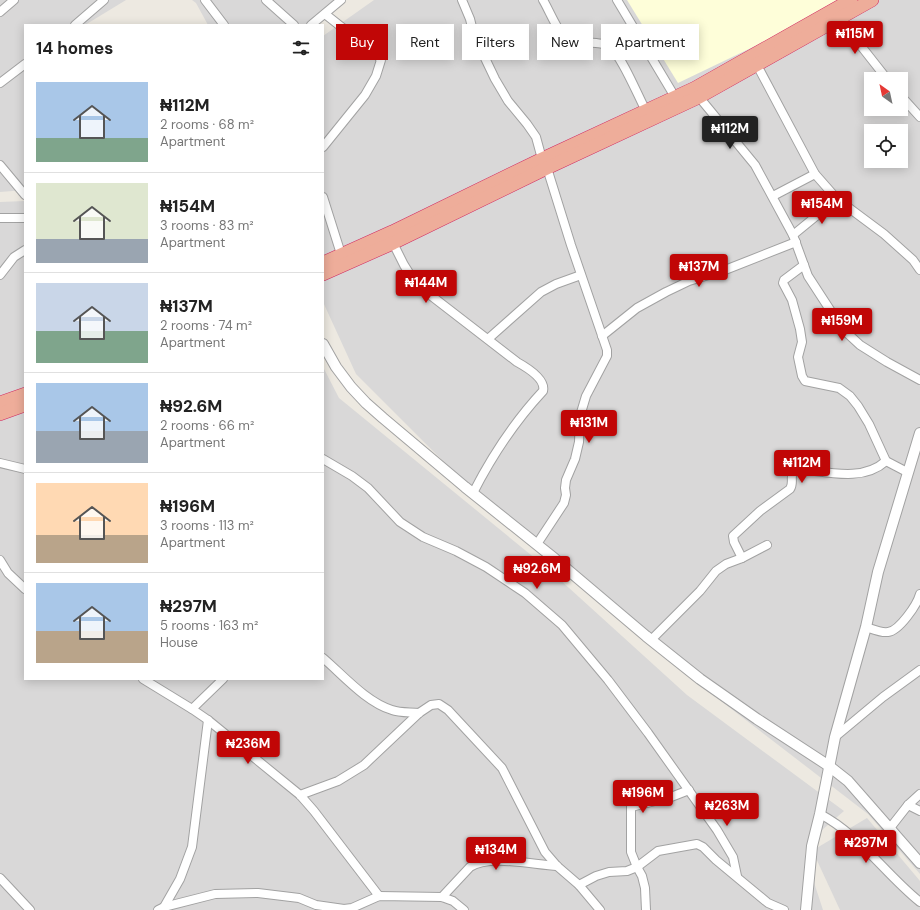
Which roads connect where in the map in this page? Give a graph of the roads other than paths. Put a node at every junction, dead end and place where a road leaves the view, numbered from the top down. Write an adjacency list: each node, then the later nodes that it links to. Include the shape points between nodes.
1 (14, 0): 11 (street)
2 (104, 0): 14 (street)
3 (205, 0): 15 (street)
4 (266, 0): 16 (street)
5 (341, 0): 12 (street)
6 (462, 0): 29 (street, via 474,35 495,79 508,101 536,137)
7 (543, 0): 25 (street, via 562,34 574,42 603,44 611,48 618,56)
8 (617, 0): 22 (street)
9 (851, 0): 22 (highway)
10 (872, 0): 13 (highway)
11 (0, 12)
12 (325, 14): 17 (street); 27 (street, via 381,60 376,76 365,94)
13 (839, 18): 19 (highway); 20 (street)
14 (76, 24)
15 (223, 24)
16 (293, 24)
17 (312, 24)
18 (24, 65): 21 (street)
19 (757, 65): 23 (highway); 31 (street)
20 (881, 72)
21 (0, 84)
22 (675, 97): 25 (highway)
23 (700, 97): 28 (highway); 33 (street, via 755,165)
24 (908, 104): 26 (street)
25 (646, 111): 28 (highway)
26 (920, 117)
27 (324, 146)
28 (573, 151): 29 (highway)
29 (544, 164): 39 (highway); 41 (highway); 47 (street)
30 (0, 165): 32 (street)
31 (815, 174): 33 (street); 34 (street)
32 (24, 194)
33 (773, 196): 38 (street)
34 (837, 199): 38 (street); 44 (street, via 884,234 913,260)
35 (324, 200): 41 (street)
36 (0, 218): 37 (street)
37 (24, 218)
38 (794, 239): 43 (street); 48 (street, via 725,270 689,281 666,292 637,308)
39 (394, 243): 45 (highway); 49 (street, via 416,284)
40 (24, 251): 46 (street)
41 (341, 254): 42 (highway)
42 (324, 262)
43 (804, 265): 51 (street, via 808,276 846,332 873,353); 58 (street, via 783,283 792,300 800,329 802,342 798,357 802,376 805,381 839,388 850,396 869,424)
44 (920, 270)
45 (324, 274)
46 (0, 275)
47 (581, 276): 48 (street); 49 (street, via 541,292)
48 (602, 336): 63 (street, via 607,356 582,409 579,442 566,480 564,503)
49 (488, 339): 62 (street, via 532,371 544,387 498,449)
50 (324, 346): 62 (street, via 336,367 366,403)
51 (920, 380)
52 (24, 394): 53 (highway)
53 (0, 403)
54 (24, 405): 55 (highway)
55 (0, 414)
56 (920, 433): 61 (street)
57 (324, 460): 80 (street, via 368,488 400,522 423,537 486,567 525,593 562,625 608,680)
58 (886, 461): 61 (street); 65 (street, via 876,468 857,474 800,470 793,472 790,489 760,511 733,536)
59 (0, 463): 60 (street)
60 (24, 469)
61 (907, 472): 69 (street, via 878,572)
62 (473, 493): 63 (street)
63 (537, 544): 70 (street)
64 (768, 545): 65 (street)
65 (742, 558): 70 (street, via 716,571 700,591)
66 (0, 560): 67 (street, via 8,573)
67 (24, 589)
68 (920, 594): 69 (street, via 904,621 891,632)
69 (866, 627): 78 (street)
70 (651, 640): 79 (street, via 713,688)
71 (324, 659): 76 (street, via 363,694 382,705 392,710)
72 (920, 670): 78 (street)
73 (145, 680): 75 (street)
74 (222, 680): 75 (street)
75 (192, 709): 77 (street)
76 (419, 713): 82 (street, via 364,765 338,781); 88 (street, via 431,705 439,704 448,710 502,768 545,852)
77 (208, 720): 82 (street); 97 (street, via 192,847 180,879)
78 (835, 737): 79 (street)
79 (829, 766): 85 (street); 86 (street, via 848,781)
80 (689, 790): 89 (street, via 631,808 631,852); 90 (street, via 733,857)
81 (920, 794): 83 (street)
82 (300, 795): 93 (street)
83 (908, 805): 84 (street); 86 (street)
84 (920, 811)
85 (820, 814): 95 (street, via 835,821 852,835); 104 (street, via 812,846)
86 (890, 828): 87 (street)
87 (920, 863)
88 (557, 866): 92 (street); 94 (street, via 511,861 476,863)
89 (637, 867): 90 (street, via 658,851 697,844); 92 (street, via 596,876); 102 (street, via 645,888)
90 (737, 876): 96 (street)
91 (0, 878): 99 (street)
92 (579, 885): 101 (street)
93 (379, 896): 94 (street); 98 (street)
94 (442, 897): 100 (street, via 453,901)
95 (920, 902)
96 (765, 907): 103 (street)
97 (162, 909): 98 (street, via 215,894 258,894 299,898 316,905)
98 (348, 909)
99 (30, 910)
100 (464, 910)
101 (600, 910)
102 (646, 910)
103 (784, 910)
104 (806, 910)

